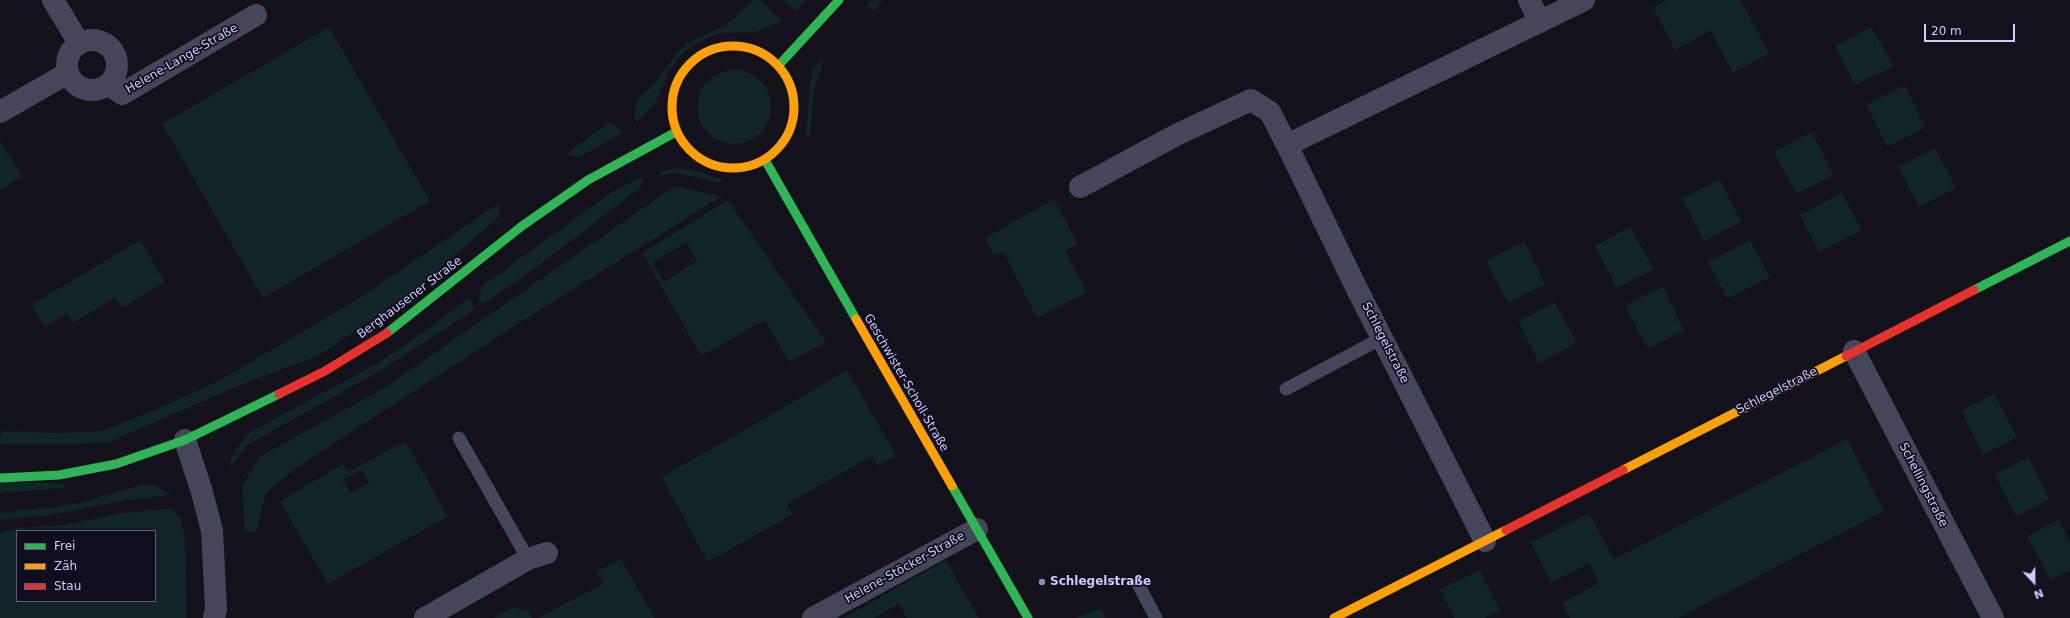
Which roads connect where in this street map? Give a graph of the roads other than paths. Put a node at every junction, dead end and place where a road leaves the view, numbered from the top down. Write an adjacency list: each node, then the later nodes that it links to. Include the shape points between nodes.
1 (53, 0): 7 (street)
2 (839, 0): 8 (street)
3 (1529, 0): 6 (street)
4 (1584, 0): 6 (street)
5 (256, 15): 10 (street, Helene-Lange-Straße, via 122,94)
6 (1540, 22): 13 (street)
7 (79, 43): 9 (street, via 71,51 67,62); 10 (street, Helene-Lange-Straße, via 90,40 102,41 111,48 117,58 118,69 114,80)
8 (779, 65): 12 (street, via 764,53 746,46 727,46 708,51 692,61 680,76 673,94 672,113); 14 (street, via 789,80 795,98 794,116 786,138)
9 (68, 73): 10 (street, Helene-Lange-Straße, via 73,83 83,89 94,91 105,88); 11 (street)
10 (108, 84)
11 (0, 112)
12 (676, 132): 14 (street, via 688,149 704,162 724,168 745,168); 21 (street, Berghausener Straße, via 588,180 522,226 382,336 325,371)
13 (1287, 145): 15 (street, Schlegelstraße, via 1270,112 1251,100 1178,134); 17 (street, Schlegelstraße)
14 (765, 160): 23 (street, Geschwister-Scholl-Straße)
15 (1080, 187)
16 (2070, 241): 18 (street, Schlegelstraße)
17 (1382, 338): 19 (lane); 24 (street, Schlegelstraße)
18 (1854, 351): 24 (street, Schlegelstraße); 33 (street, Schellingstraße)
19 (1286, 389)
20 (459, 438): 25 (lane)
21 (185, 440): 22 (street, Berghausener Straße, via 116,464 59,475); 27 (street, via 212,531 216,609)
22 (0, 478)
23 (977, 529): 29 (street, Helene-Stöcker-Straße); 30 (street, Geschwister-Scholl-Straße)
24 (1485, 541): 32 (street, Schlegelstraße)
25 (538, 556): 28 (street)
26 (1137, 582): 31 (lane)
27 (214, 618)
28 (425, 618)
29 (813, 618)
30 (1028, 618)
31 (1156, 618)
32 (1334, 618)
33 (1993, 618)

